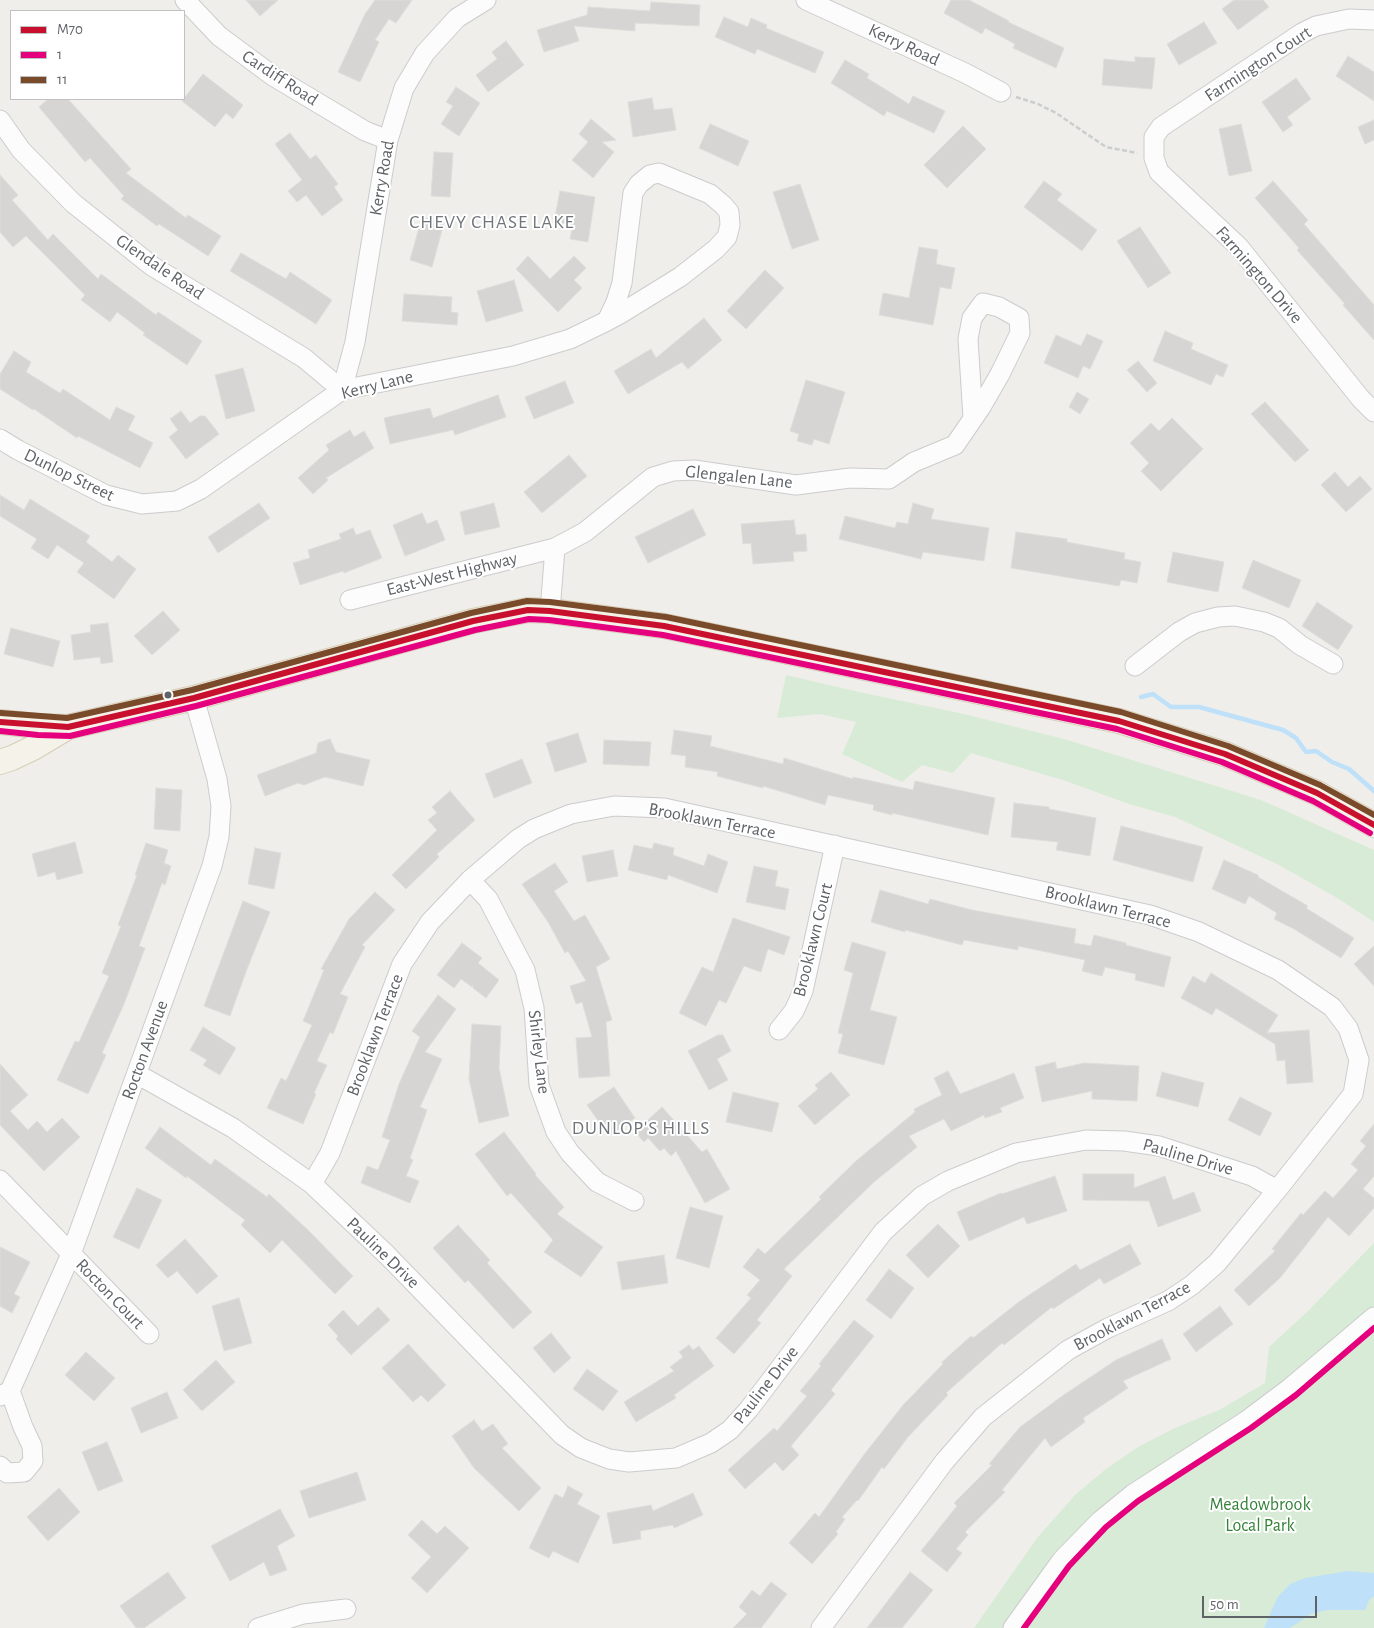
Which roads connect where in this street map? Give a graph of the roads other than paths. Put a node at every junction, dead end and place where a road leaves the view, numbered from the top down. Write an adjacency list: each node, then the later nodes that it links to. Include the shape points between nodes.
1 (185, 0): 8 (street, Cardiff Road, via 220,36 273,76 366,131)
2 (486, 0): 8 (street, Kerry Road, via 457,18 425,53 404,88)
3 (806, 0): 5 (street, Kerry Road)
4 (1374, 20): 7 (street, Farmington Court, via 1349,19 1316,26 1302,33 1161,127)
5 (1001, 92)
6 (0, 120): 12 (street, Glendale Road, via 21,150 73,203 152,266 304,358)
7 (1154, 138): 13 (street, Farmington Drive, via 1154,156 1159,172 1239,247)
8 (388, 140): 12 (street, Kerry Road, via 355,342)
9 (607, 321): 9 (street, Kerry Lane, via 680,277 716,249 727,237 730,225 729,212 722,204 710,194 659,173 650,175 639,184 633,193 622,283); 12 (street, Kerry Lane, via 570,340 513,356)
10 (970, 366): 11 (street); 11 (street, via 968,339 972,318 983,303 1019,318 1020,333); 14 (street)
11 (1000, 374): 14 (street)
12 (342, 390): 16 (street, Kerry Lane, via 201,489 177,501)
13 (1374, 412)
14 (973, 418): 17 (street, Glengalen Lane, via 955,445 914,462 889,479 850,478 796,485 694,470 673,471 653,477 585,532)
15 (0, 438): 16 (street, Dunlop Street, via 106,496)
16 (142, 504)
17 (555, 548): 18 (street, East-West Highway); 19 (street)
18 (350, 600)
19 (550, 610): 22 (main road, via 528,610 472,621); 26 (main road, via 664,626 1119,722 1225,754 1317,793)
20 (1333, 664): 21 (street, via 1279,628 1235,616 1195,623)
21 (1135, 666)
22 (194, 698): 24 (main road); 30 (street, Rocton Avenue, via 217,779 221,806 219,836 212,866)
23 (0, 722): 24 (main road)
24 (68, 726): 25 (main road, via 34,748)
25 (0, 762)
26 (1374, 825)
27 (835, 845): 28 (street, Brooklawn Terrace, via 664,808 614,806 571,814 534,829); 29 (street, Brooklawn Court, via 803,991 794,1011); 33 (street, Brooklawn Terrace, via 1150,915 1199,932 1278,970 1332,1007 1348,1028 1359,1060 1353,1094)
28 (470, 880): 32 (street, Brooklawn Terrace, via 430,922 402,964 330,1153); 34 (street, Shirley Lane, via 488,899 525,970 534,1008 539,1085 556,1132 570,1154 597,1182)
29 (779, 1030)
30 (137, 1074): 32 (street, Pauline Drive, via 234,1128); 35 (street, Rocton Avenue)
31 (0, 1180): 35 (street, Rocton Court)
32 (312, 1184): 33 (street, Pauline Drive, via 387,1255 562,1434 581,1448 609,1459 628,1462 676,1458 711,1443 730,1430 883,1232 922,1196 948,1181 1016,1152 1086,1140 1159,1146 1252,1176)
33 (1277, 1190): 42 (street, Brooklawn Terrace, via 1217,1263 1192,1285 1168,1301 1068,1350 983,1417 944,1462)
34 (634, 1201)
35 (71, 1254): 37 (street, Rocton Court); 38 (street, Rocton Avenue)
36 (1374, 1317): 43 (street, via 1246,1421 1134,1494 1100,1521 1062,1560)
37 (149, 1334)
38 (5, 1393): 39 (street, Rocton Avenue, via 32,1446 33,1461 24,1472 7,1472)
39 (0, 1466)
40 (346, 1609): 41 (street, via 303,1614)
41 (258, 1628)
42 (821, 1628)
43 (1012, 1628)

